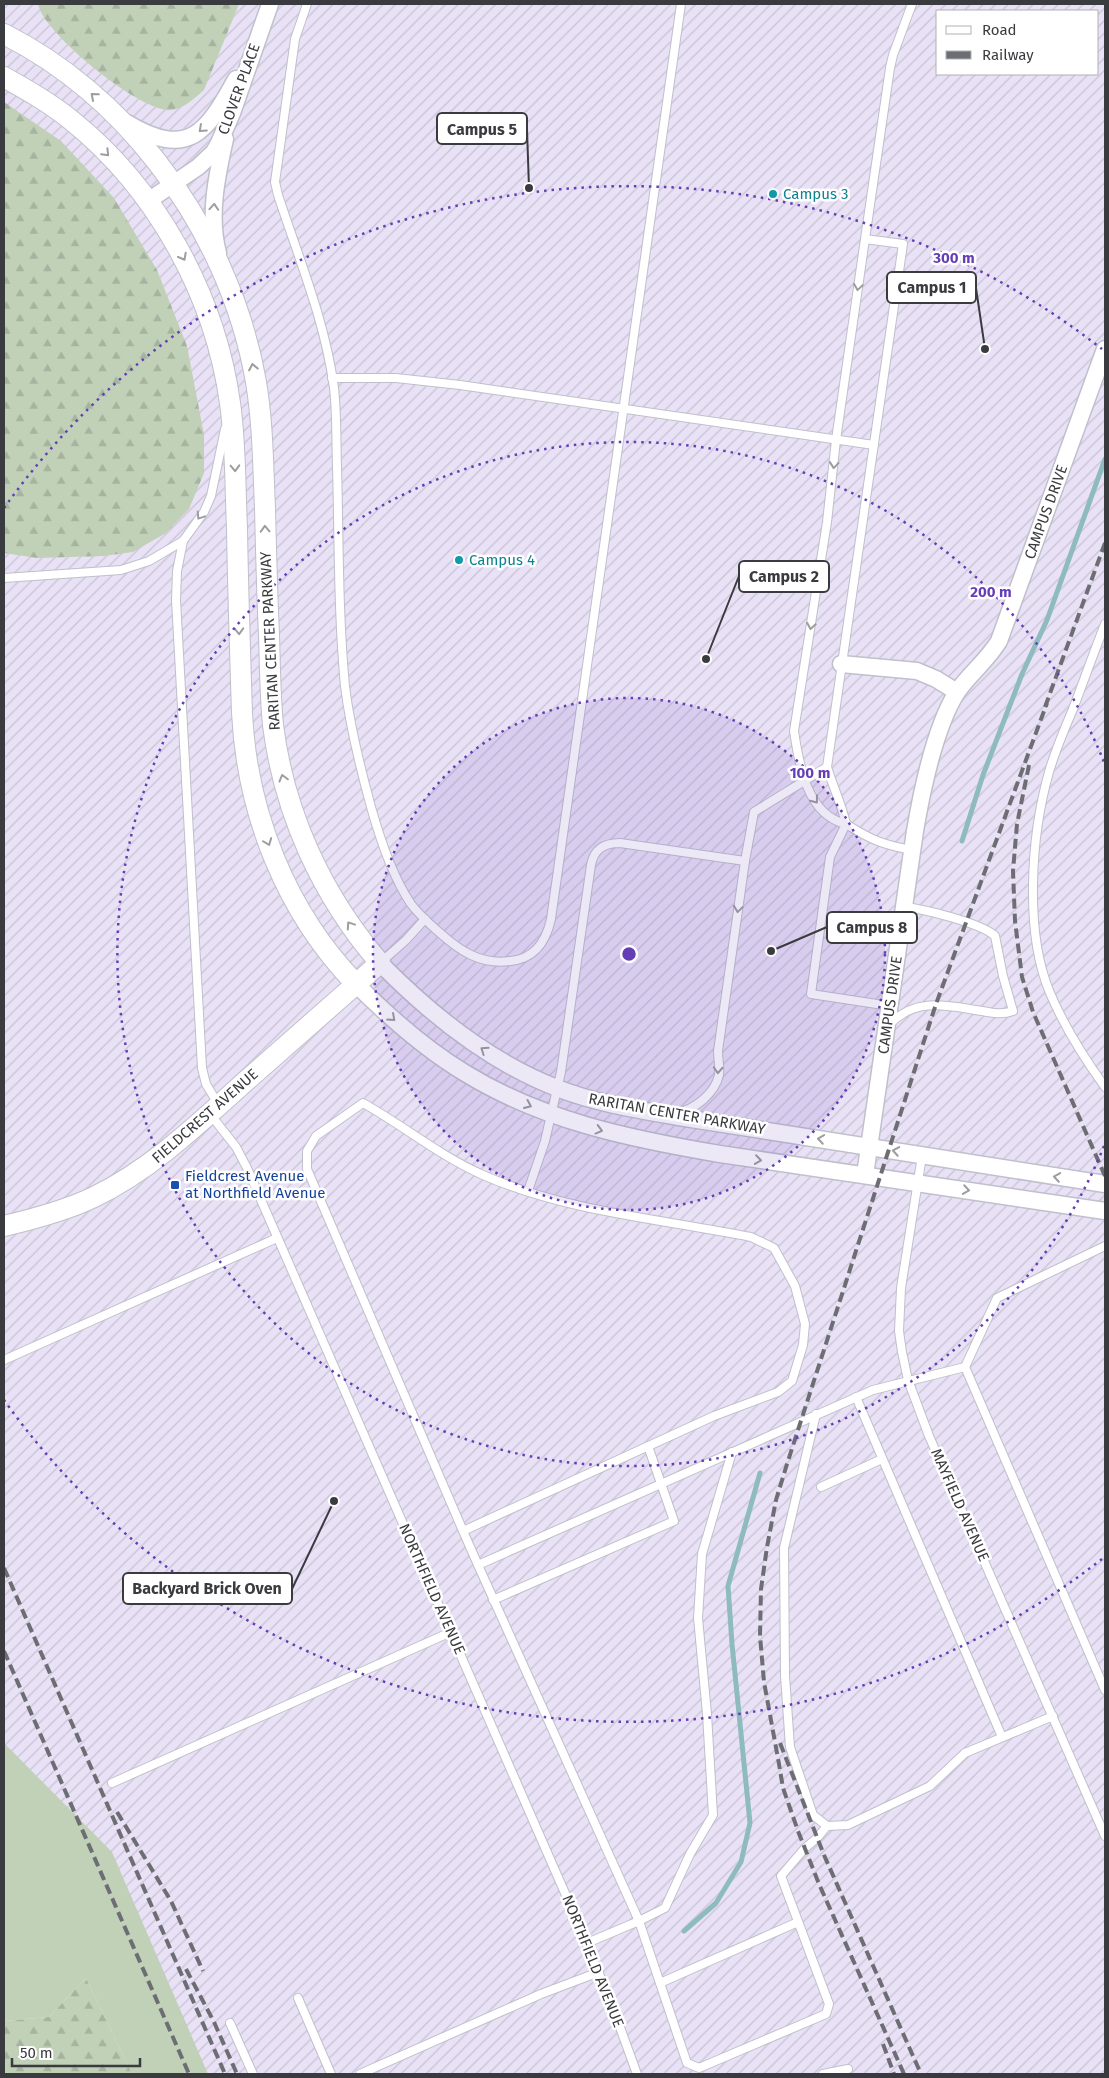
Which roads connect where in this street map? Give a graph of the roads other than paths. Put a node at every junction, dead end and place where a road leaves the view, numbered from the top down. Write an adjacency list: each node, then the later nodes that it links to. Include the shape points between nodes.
1 (270, 4): 5 (street, CLOVER PLACE)
2 (307, 4): 15 (lane, via 294,39 275,182 310,287)
3 (681, 4): 17 (lane)
4 (912, 4): 12 (lane, via 891,62)
5 (262, 27): 8 (street, CLOVER PLACE); 9 (street, one-way to 9, via 222,104 198,133 184,140 164,139 133,127)
6 (4, 34): 9 (street, RARITAN CENTER PARKWAY, one-way to 6, via 58,66)
7 (4, 77): 11 (street, RARITAN CENTER PARKWAY, one-way to 11, via 78,126 119,166)
8 (232, 113): 10 (street, CLOVER PLACE, via 214,152); 13 (street, one-way to 8, via 216,249 214,213 222,152)
9 (117, 116): 10 (street, RARITAN CENTER PARKWAY, via 150,152)
10 (173, 184): 11 (street, CLOVER PLACE); 13 (street, RARITAN CENTER PARKWAY)
11 (148, 201): 16 (street, RARITAN CENTER PARKWAY, one-way to 16, via 180,252 205,307 219,350)
12 (865, 238): 18 (lane, one-way to 18); 19 (lane, via 903,244)
13 (224, 272): 32 (street, RARITAN CENTER PARKWAY, one-way to 13, via 356,934 324,882 295,817 282,771 273,726 270,678 260,414 250,353)
14 (1105, 350): 24 (street, CAMPUS DRIVE, via 998,641)
15 (332, 378): 17 (lane, via 396,378); 31 (lane, via 344,672 350,717 382,841 404,892)
16 (230, 402): 20 (lane, one-way to 20, via 211,496 204,512); 33 (street, RARITAN CENTER PARKWAY, one-way to 33, via 242,720 251,786 262,827 285,881 319,939)
17 (622, 409): 18 (lane); 31 (lane, via 547,934 536,950 526,957 513,961 490,961 461,950)
18 (836, 440): 19 (lane); 26 (lane, one-way to 26, via 827,522 794,731 798,763)
19 (874, 446): 23 (lane)
20 (182, 541): 21 (lane, via 149,561 121,570); 38 (lane, NORTHFIELD AVENUE, via 176,571 176,600 202,1068)
21 (4, 578)
22 (1105, 625): 36 (lane, via 1046,784 1035,850 1033,902 1040,960 1049,992 1079,1048)
23 (841, 664): 24 (street, via 918,671); 25 (lane)
24 (957, 692): 28 (street, CAMPUS DRIVE, via 932,757)
25 (827, 767): 26 (lane); 27 (lane)
26 (805, 781): 27 (lane, one-way to 27, via 811,797 828,815 835,822); 29 (lane, via 754,812)
27 (846, 824): 28 (lane, via 884,845); 34 (lane, via 830,857 811,994)
28 (912, 850): 30 (street, CAMPUS DRIVE)
29 (745, 861): 37 (lane, via 620,843 608,844 595,853); 39 (lane, one-way to 39, via 718,1051 718,1076 696,1105 681,1112)
30 (904, 907): 34 (street, CAMPUS DRIVE); 35 (lane, via 983,928 995,936 1012,1011 996,1014 926,1005 897,1018)
31 (424, 919): 32 (lane)
32 (380, 963): 33 (street, FIELDCREST AVENUE); 37 (street, RARITAN CENTER PARKWAY, one-way to 32, via 504,1064 478,1046 428,1007)
33 (356, 984): 38 (street, FIELDCREST AVENUE); 40 (street, RARITAN CENTER PARKWAY, one-way to 40, via 405,1030 464,1073)
34 (890, 1006): 35 (street, CAMPUS DRIVE)
35 (886, 1028): 41 (street, CAMPUS DRIVE)
36 (1105, 1087)
37 (558, 1089): 39 (street, RARITAN CENTER PARKWAY, via 605,1103); 40 (lane)
38 (214, 1109): 48 (street, FIELDCREST AVENUE, via 148,1165 108,1190 63,1210); 49 (lane, NORTHFIELD AVENUE, via 236,1147)
39 (662, 1114): 41 (street, RARITAN CENTER PARKWAY, one-way to 39)
40 (552, 1115): 43 (street, RARITAN CENTER PARKWAY, one-way to 43, via 602,1131 661,1144); 46 (lane)
41 (869, 1147): 42 (street, RARITAN CENTER PARKWAY, one-way to 41); 43 (street, CAMPUS DRIVE)
42 (922, 1156): 44 (lane, MAYFIELD AVENUE); 45 (street, RARITAN CENTER PARKWAY, one-way to 42)
43 (865, 1175): 44 (street, RARITAN CENTER PARKWAY)
44 (918, 1183): 47 (street, RARITAN CENTER PARKWAY, one-way to 47); 53 (lane, MAYFIELD AVENUE, via 900,1310 900,1343)
45 (1105, 1184)
46 (528, 1191): 56 (lane, via 591,1209 751,1237 774,1248 795,1286 805,1324 804,1345 792,1381 778,1392); 61 (lane, via 484,1176 448,1158 363,1103 316,1136 306,1151 307,1169)
47 (1105, 1211)
48 (4, 1226)
49 (278, 1238): 51 (lane); 64 (lane, NORTHFIELD AVENUE)
50 (1105, 1246): 52 (lane, via 997,1298)
51 (4, 1360)
52 (965, 1367): 53 (lane); 65 (lane)
53 (908, 1380): 54 (lane); 66 (lane, MAYFIELD AVENUE, via 929,1436)
54 (856, 1397): 55 (lane); 58 (lane)
55 (816, 1414): 57 (lane); 70 (lane, via 784,1548 785,1676 790,1747 813,1815)
56 (648, 1446): 59 (lane); 61 (lane)
57 (732, 1452): 59 (lane); 72 (lane, via 702,1554 698,1618 713,1815 690,1854 665,1908)
58 (882, 1459): 60 (lane); 67 (lane)
59 (662, 1483): 62 (lane); 63 (lane, via 674,1521)
60 (822, 1487)
61 (463, 1531): 62 (lane)
62 (478, 1565): 63 (lane)
63 (494, 1600): 72 (lane)
64 (451, 1632): 68 (lane); 74 (lane, NORTHFIELD AVENUE)
65 (1105, 1690)
66 (1053, 1716): 67 (lane); 69 (lane, MAYFIELD AVENUE)
67 (1002, 1737): 70 (lane, via 965,1753 930,1786 848,1825)
68 (112, 1783)
69 (1103, 1825): 71 (lane, MAYFIELD AVENUE)
70 (827, 1826): 73 (lane, via 781,1876)
71 (1105, 1836)
72 (639, 1921): 74 (lane); 76 (lane)
73 (798, 1922): 76 (lane); 76 (lane, via 829,2004 826,2014 699,2068 688,2063)
74 (587, 1943): 75 (lane, NORTHFIELD AVENUE)
75 (599, 1972): 82 (lane, via 541,1994); 83 (lane, NORTHFIELD AVENUE)
76 (660, 1983)
77 (298, 1998): 81 (lane)
78 (230, 2023): 80 (lane)
79 (848, 2069): 84 (lane)
80 (253, 2074)
81 (332, 2074)
82 (360, 2074)
83 (637, 2074)
84 (823, 2074)

